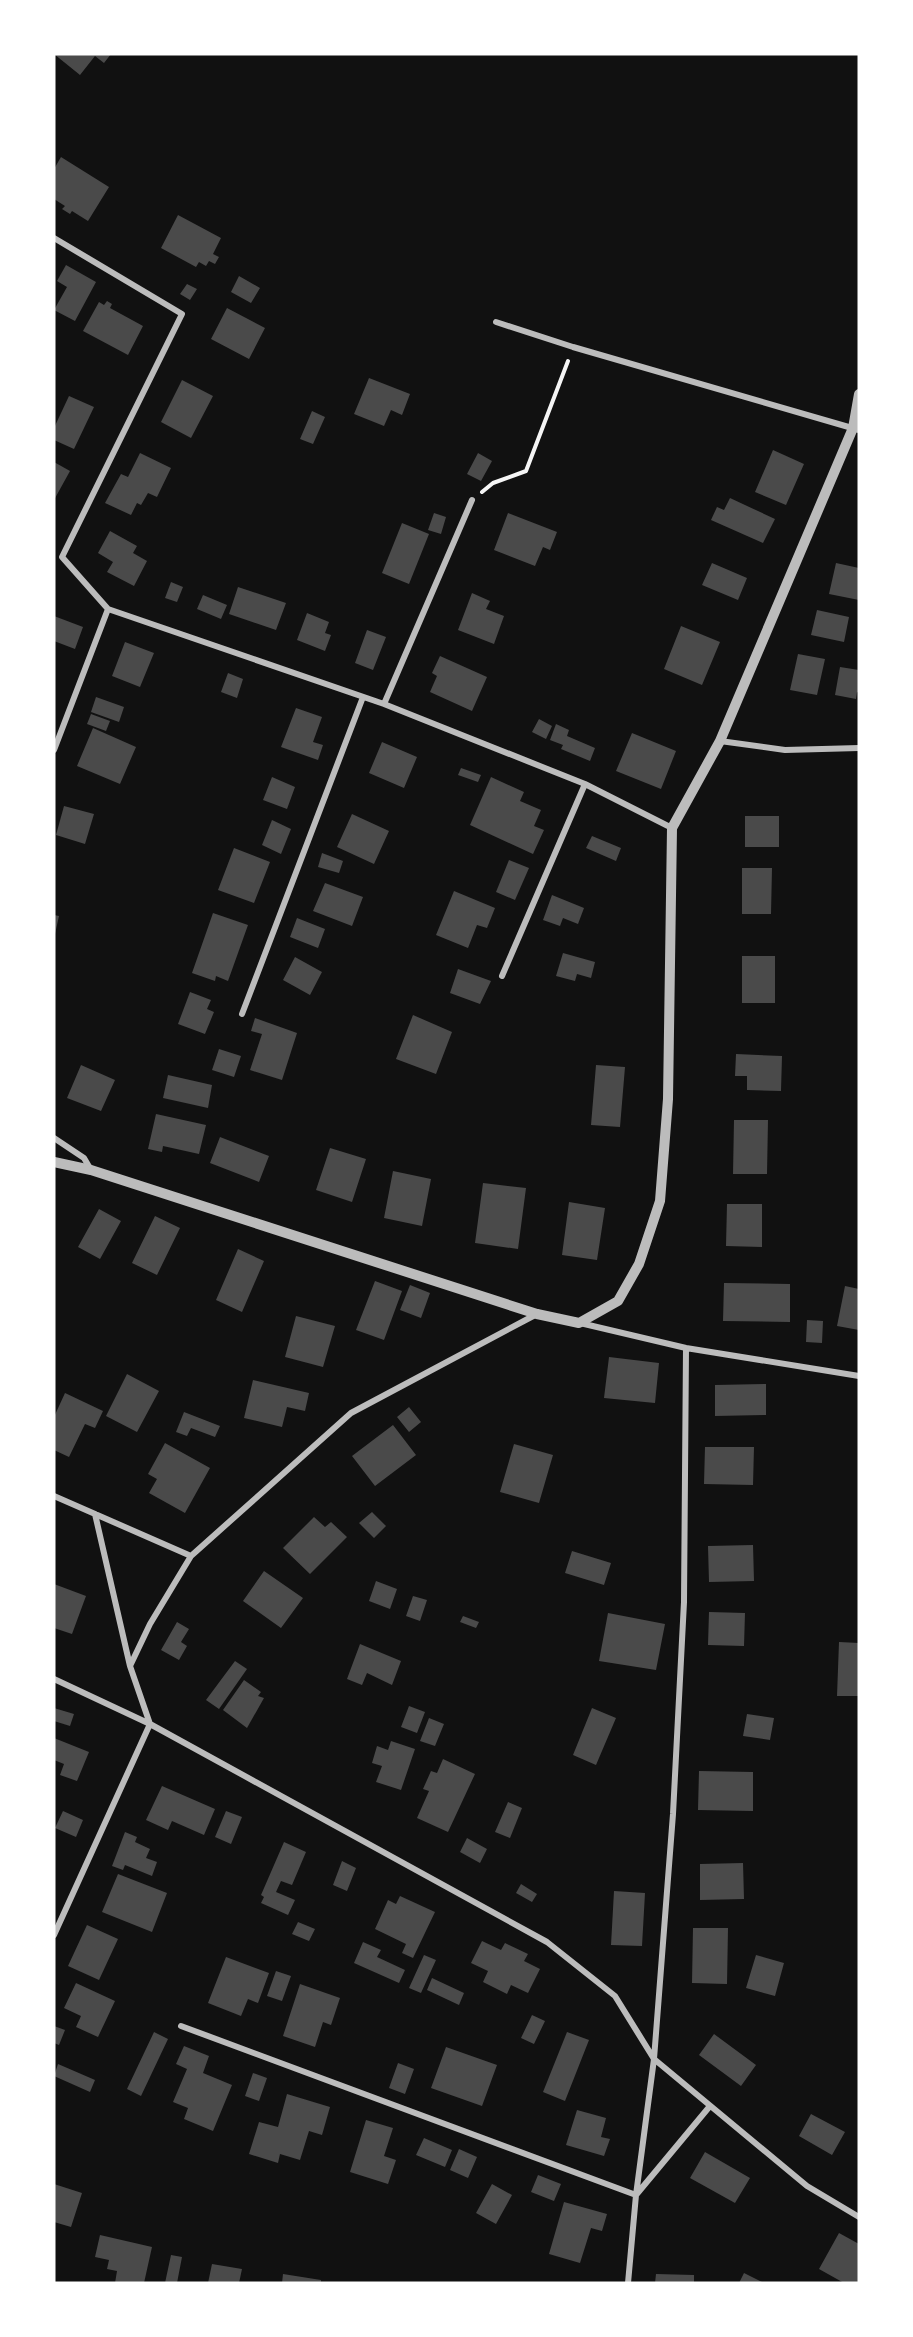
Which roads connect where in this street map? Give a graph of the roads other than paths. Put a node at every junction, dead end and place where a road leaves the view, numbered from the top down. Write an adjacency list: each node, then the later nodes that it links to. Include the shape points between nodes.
1 (54, 237): 6 (street, via 182,314 62,557)
2 (496, 322): 4 (street)
3 (859, 394): 4 (street)
4 (856, 429): 9 (street)
5 (472, 500): 8 (street)
6 (108, 609): 7 (street); 11 (street)
7 (363, 697): 8 (street); 15 (street)
8 (384, 704): 12 (street)
9 (720, 741): 10 (street, via 785,750); 13 (street)
10 (859, 748)
11 (54, 750)
12 (585, 784): 13 (street); 14 (street)
13 (672, 828): 20 (street, via 668,1099 660,1201 639,1264 618,1301)
14 (502, 976)
15 (242, 1014)
16 (54, 1138): 18 (street, via 84,1158)
17 (54, 1162): 18 (street)
18 (91, 1170): 19 (street)
19 (537, 1314): 20 (street); 25 (street, via 351,1413)
20 (579, 1323): 21 (street)
21 (686, 1348): 22 (street); 31 (street, via 683,1613 673,1814)
22 (859, 1376)
23 (54, 1496): 24 (street)
24 (95, 1514): 25 (street); 26 (street)
25 (191, 1556): 26 (street)
26 (130, 1666): 28 (street)
27 (54, 1679): 28 (street)
28 (150, 1724): 29 (street); 31 (street, via 547,1942 615,1996)
29 (54, 1935)
30 (181, 2026): 33 (street)
31 (654, 2059): 32 (street); 33 (street)
32 (710, 2106): 33 (street); 34 (street, via 807,2186)
33 (636, 2195): 35 (street)
34 (859, 2217)
35 (628, 2283)

